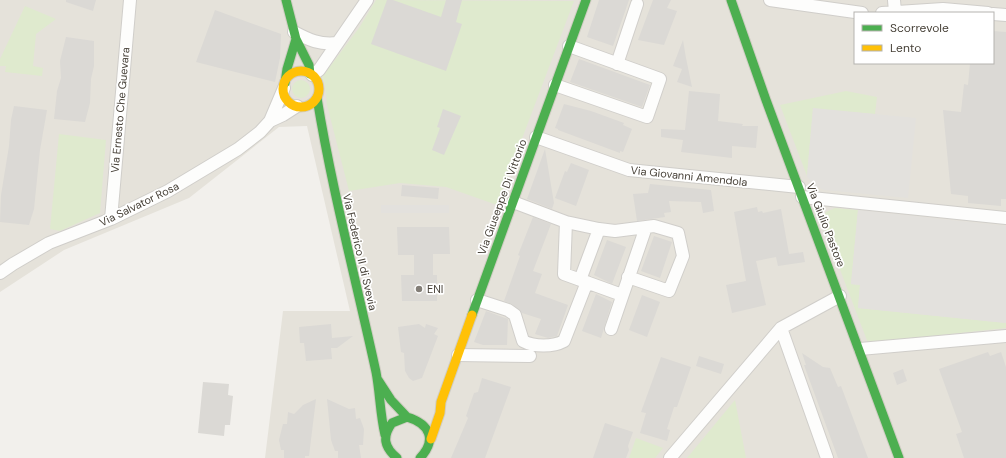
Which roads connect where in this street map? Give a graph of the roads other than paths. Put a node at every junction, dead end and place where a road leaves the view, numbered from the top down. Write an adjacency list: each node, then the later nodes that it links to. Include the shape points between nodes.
1 (130, 0): 32 (street, Via Ernesto Che Guevara)
2 (286, 0): 17 (main road)
3 (367, 0): 18 (street)
4 (586, 0): 19 (main road, Via Giuseppe Di Vittorio)
5 (732, 0): 29 (main road, Via Giulio Pastore)
6 (770, 0): 7 (street)
7 (805, 2): 10 (street)
8 (637, 4): 20 (street)
9 (942, 4): 11 (street); 14 (street)
10 (848, 6): 12 (street)
11 (895, 6): 13 (street)
12 (860, 12)
13 (884, 12)
14 (983, 12)
15 (994, 14): 16 (street)
16 (1006, 15)
17 (295, 35): 18 (street, via 325,44); 21 (main road); 23 (main road)
18 (337, 43): 21 (street, via 319,70)
19 (569, 46): 20 (street); 22 (main road, Via Giuseppe Di Vittorio)
20 (617, 64): 22 (street, via 660,80 647,117)
21 (311, 74): 23 (main road, via 302,71 293,73); 24 (main road, via 318,84 319,92)
22 (555, 85): 28 (main road, Via Giuseppe Di Vittorio)
23 (284, 86): 25 (main road, via 287,99); 26 (street)
24 (316, 98): 25 (main road, via 310,104); 27 (main road)
25 (298, 106): 26 (street); 27 (main road)
26 (270, 121): 32 (street, Via Salvator Rosa, via 251,139 212,164 168,191)
27 (322, 135): 48 (main road, Via Federico II di Svevia)
28 (536, 137): 29 (street, Via Giovanni Amendola, via 629,170); 30 (main road, Via Giuseppe Di Vittorio)
29 (800, 192): 31 (street, Via Giovanni Amendola); 40 (main road, Via Giulio Pastore)
30 (513, 202): 33 (street); 41 (main road, Via Giuseppe Di Vittorio)
31 (1006, 218)
32 (111, 219): 36 (street, Via Salvator Rosa, via 49,243)
33 (566, 222): 35 (street); 38 (street, via 564,274)
34 (646, 227): 35 (street, via 615,231); 37 (street); 37 (street, via 654,226 678,233 683,256 669,291)
35 (599, 229): 38 (street)
36 (0, 274)
37 (628, 277): 39 (street)
38 (583, 281): 39 (street); 41 (street, via 564,341 555,346 528,344 523,341 514,315 508,310)
39 (622, 295): 43 (street)
40 (840, 296): 42 (street); 45 (main road, Via Giulio Pastore)
41 (477, 300): 46 (main road, Via Giuseppe Di Vittorio)
42 (781, 328): 59 (street); 60 (street)
43 (611, 329)
44 (1006, 336): 45 (street)
45 (860, 349): 61 (main road, Via Giulio Pastore)
46 (458, 355): 47 (street); 49 (main road, Via Giuseppe Di Vittorio)
47 (530, 356)
48 (376, 374): 52 (main road, Via Federico II di Svevia, via 391,400); 53 (main road, Via Federico II di Svevia)
49 (440, 402): 50 (main road); 54 (main road, Via Giuseppe Di Vittorio, via 440,414)
50 (430, 408)
51 (421, 414): 52 (main road)
52 (410, 417): 53 (main road, via 392,422); 54 (main road, Via Federico II di Svevia, via 425,424)
53 (385, 439): 56 (main road, Via Federico II di Svevia); 57 (main road, via 389,451)
54 (431, 439): 55 (main road, Via Giuseppe Di Vittorio)
55 (426, 455): 58 (main road)
56 (386, 458)
57 (397, 458)
58 (420, 458)
59 (670, 458)
60 (827, 458)
61 (899, 458)

